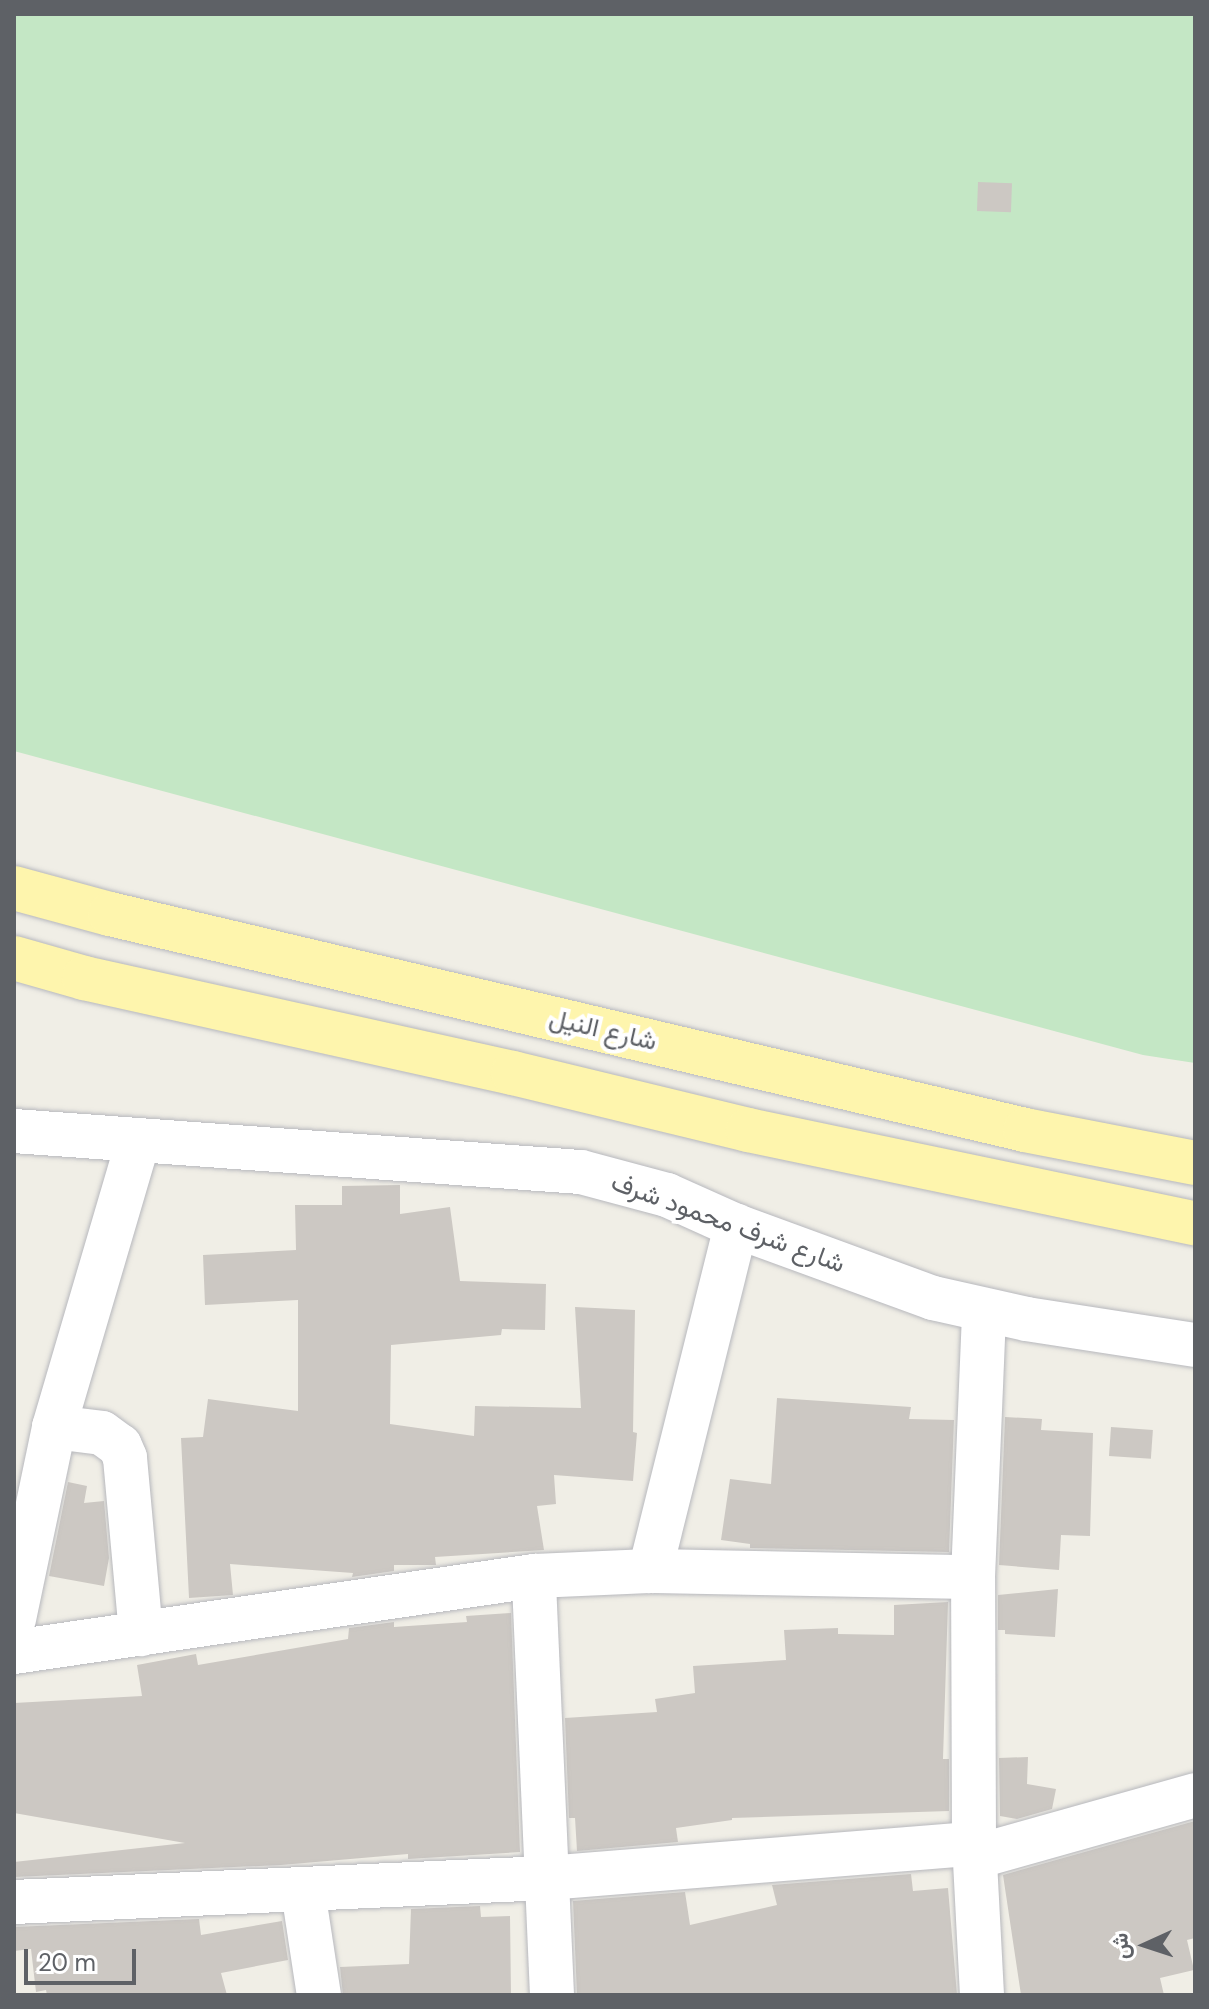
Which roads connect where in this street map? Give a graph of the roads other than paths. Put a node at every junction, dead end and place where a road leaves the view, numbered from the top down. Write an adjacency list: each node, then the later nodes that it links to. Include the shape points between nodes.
1 (14, 888): 5 (main road, شارع النيل, via 1025,1130)
2 (14, 958): 6 (main road, via 748,1130)
3 (14, 1131): 4 (street, شارع شرف محمود شرف)
4 (138, 1141): 7 (street, شارع شرف محمود شرف, via 581,1172 667,1195); 10 (street)
5 (1195, 1163)
6 (1195, 1223)
7 (736, 1226): 8 (street, شارع شرف محمود شرف, via 933,1298); 12 (street)
8 (984, 1311): 9 (street, شارع شرف محمود شرف); 14 (street)
9 (1195, 1345)
10 (54, 1427): 11 (street); 16 (street, via 102,1433 120,1446)
11 (28, 1473): 15 (street)
12 (650, 1571): 13 (street); 14 (street)
13 (534, 1576): 16 (street); 20 (street)
14 (973, 1577): 19 (street)
15 (14, 1619)
16 (141, 1634): 17 (street)
17 (14, 1652)
18 (1195, 1795): 19 (street)
19 (974, 1850): 20 (street); 25 (street)
20 (547, 1878): 21 (street); 24 (street)
21 (303, 1891): 22 (street); 23 (street)
22 (14, 1902)
23 (319, 1995)
24 (552, 1995)
25 (982, 1995)

